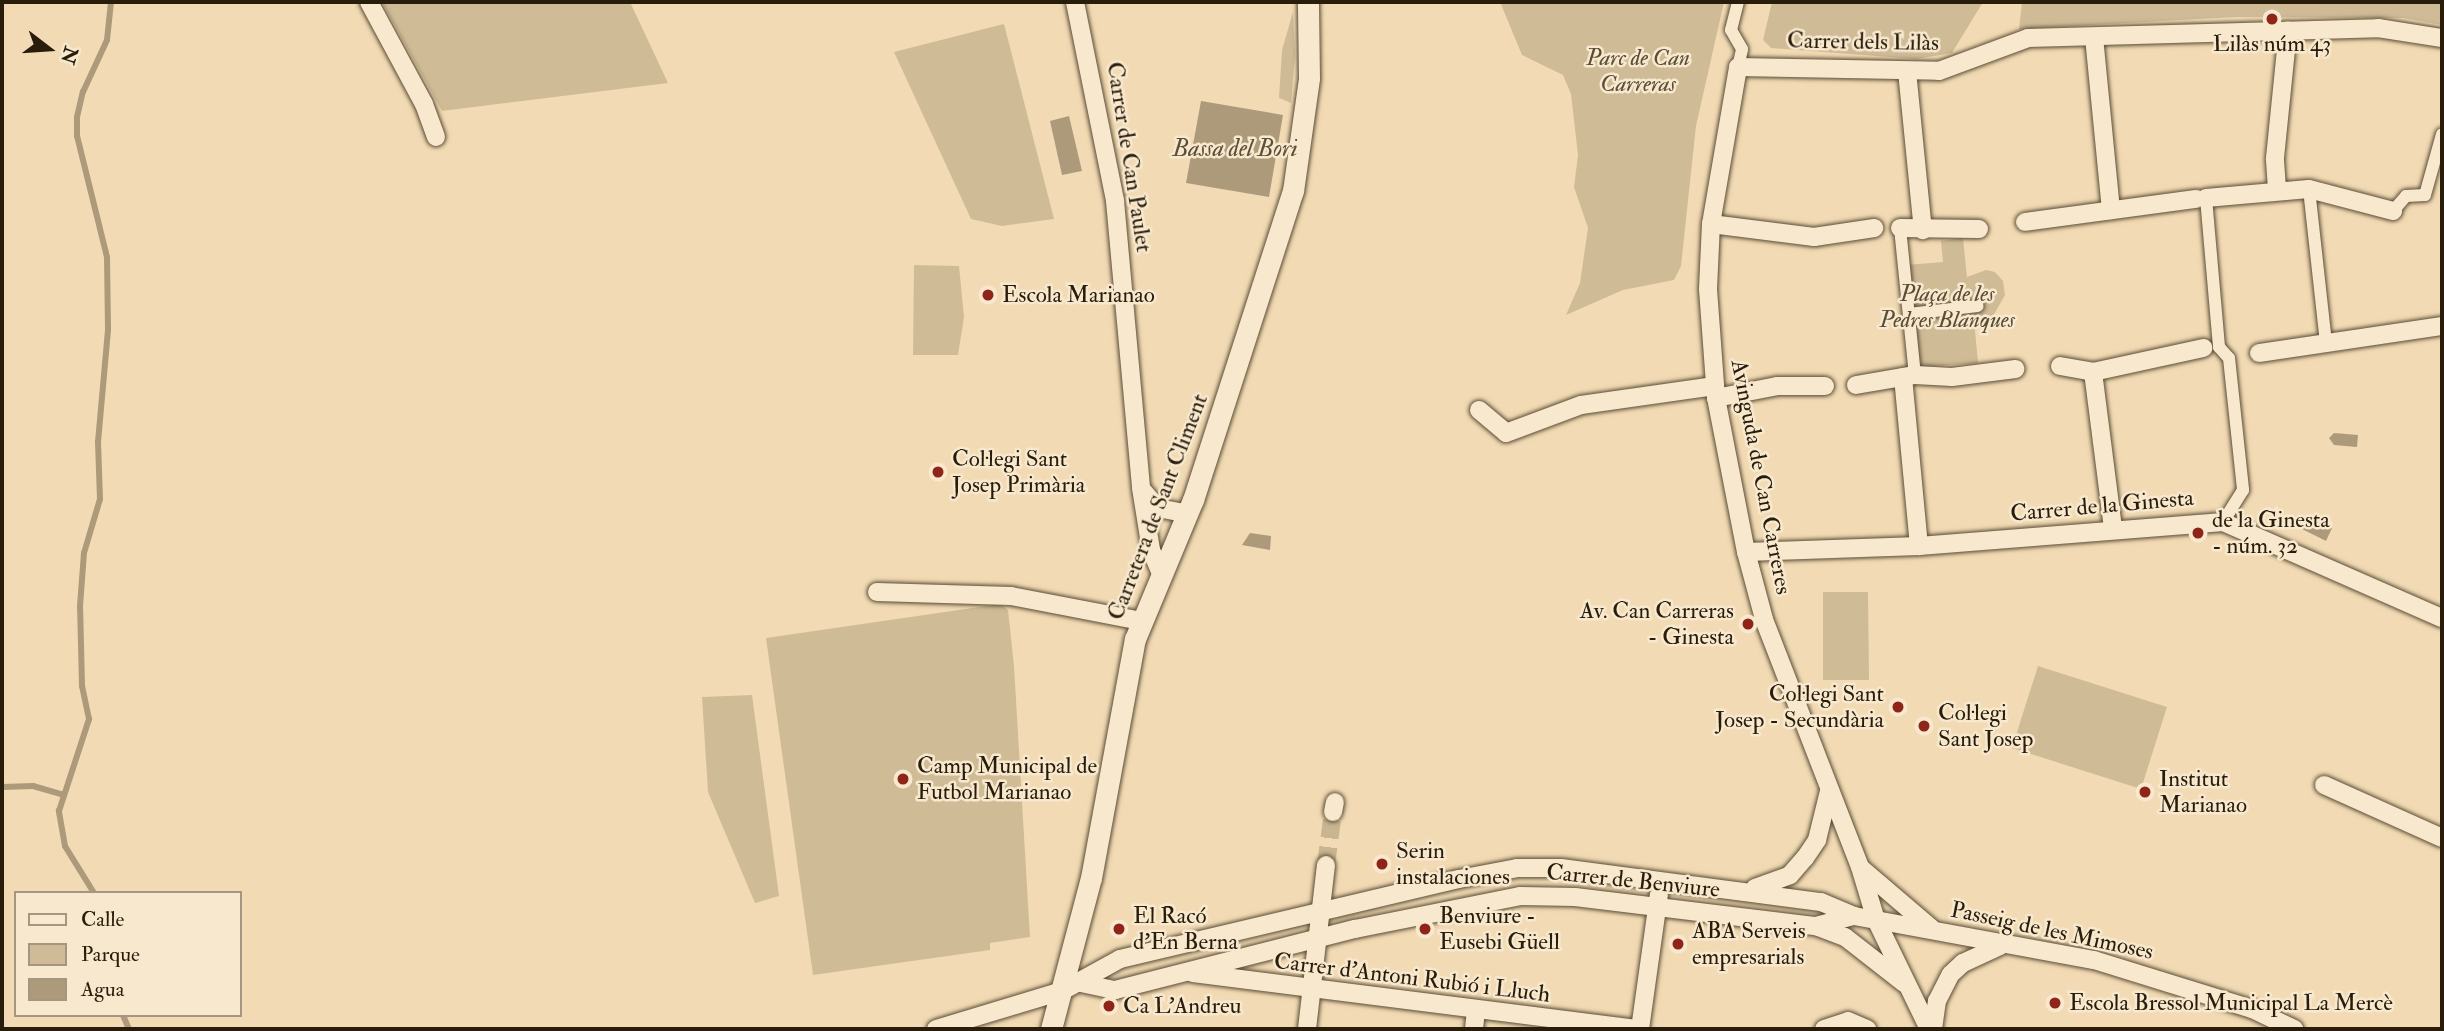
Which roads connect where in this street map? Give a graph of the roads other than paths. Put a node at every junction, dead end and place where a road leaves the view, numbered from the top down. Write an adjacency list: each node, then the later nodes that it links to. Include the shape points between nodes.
1 (369, 2): 11 (street, via 424,104)
2 (1075, 2): 37 (street, Carrer de Can Paulet, via 1115,201)
3 (1308, 2): 38 (street, Carretera de Sant Climent, via 1307,105 1293,191)
4 (1738, 2): 8 (street, Avinguda de Can Carreres, via 1731,30 1742,49)
5 (2288, 31): 6 (street, Carrer dels Lilàs); 7 (street, Carrer dels Lilàs, via 2378,28); 12 (street, via 2275,158)
6 (2094, 37): 9 (street, Carrer dels Lilàs, via 2028,38 1939,72); 15 (street)
7 (2442, 38)
8 (1738, 67): 9 (street, Carrer dels Lilàs); 18 (street, Avinguda de Can Carreres)
9 (1907, 71): 22 (street)
10 (2442, 134): 16 (street, via 2425,195 2406,196)
11 (436, 137)
12 (2277, 189): 13 (street); 14 (street)
13 (2309, 189): 16 (street); 26 (street)
14 (2201, 198): 15 (street); 39 (street, via 2218,347 2229,358 2243,490)
15 (2111, 210): 17 (street)
16 (2393, 211)
17 (2025, 222)
18 (1711, 224): 19 (street, via 1814,237); 35 (street, Avinguda de Can Carreres, via 1708,289)
19 (1874, 228)
20 (1900, 228): 22 (street); 24 (street)
21 (1979, 229): 22 (street)
22 (1923, 230)
23 (1978, 306): 24 (street)
24 (1909, 314): 32 (street)
25 (2442, 327): 26 (street)
26 (2326, 343): 28 (street)
27 (2203, 348): 31 (street)
28 (2259, 353)
29 (2060, 366): 31 (street)
30 (2015, 369): 32 (street, via 1952,377)
31 (2093, 372): 40 (street)
32 (1909, 376): 33 (street); 41 (street)
33 (1856, 385)
34 (1825, 386): 35 (street)
35 (1715, 392): 36 (street, via 1581,405 1506,433); 42 (street, Avinguda de Can Carreres)
36 (1479, 410)
37 (1141, 488): 38 (street, via 1158,508); 43 (street, Carrer de Can Paulet)
38 (1188, 514): 43 (street, Carretera de Sant Climent)
39 (2223, 522): 40 (street, Carrer de la Ginesta); 45 (street, Carrer de la Ginesta)
40 (2113, 529): 41 (street, Carrer de la Ginesta)
41 (1919, 546): 42 (street, Carrer de la Ginesta)
42 (1746, 552): 48 (street, Avinguda de Can Carreres, via 1764,619)
43 (1160, 571): 46 (street, Carretera de Sant Climent)
44 (877, 592): 46 (street, via 1012,596)
45 (2442, 618)
46 (1141, 621): 63 (street, Carretera de Sant Climent)
47 (2324, 785): 49 (street)
48 (1829, 791): 51 (street, Avinguda de Can Carreres); 53 (street, Carrer de Benviure, via 1817,840 1805,858 1774,884)
49 (2442, 838)
50 (1326, 865): 55 (street)
51 (1860, 867): 57 (street, Avinguda de Can Carreres); 59 (street, Avinguda de Can Carreres, via 1913,917)
52 (1660, 879): 53 (street, Carrer de Benviure); 54 (street); 55 (street, Carrer de Benviure, via 1561,867 1517,868)
53 (1740, 890): 56 (street, Carrer de Benviure, via 1821,902)
54 (1658, 906): 58 (street, Carrer de Benviure); 60 (street, Carrer de Benviure, via 1520,896); 72 (street)
55 (1322, 910): 60 (street); 63 (street, Carrer de Benviure, via 1120,958)
56 (1854, 916): 57 (street, Carrer de Benviure); 58 (street, Carrer de Benviure)
57 (1876, 920): 59 (street, Passeig de les Mimoses); 64 (street, Avinguda de Can Carreres)
58 (1816, 926): 64 (street, Avinguda de Can Carreres, via 1845,937)
59 (1940, 933): 61 (street, Passeig de les Mimoses)
60 (1320, 938): 62 (street, Carrer de Benviure); 65 (street)
61 (2000, 946): 75 (street, Avinguda de Can Carreres, via 1963,963 1951,974 1937,1001); 76 (street, Passeig de les Mimoses, via 2094,960 2160,978 2252,1009)
62 (1185, 972): 63 (street, Carrer de Benviure, via 1115,990); 65 (street, Carrer d'Antoni Rubió i Lluch)
63 (1071, 987): 67 (street, Carrer de Benviure); 68 (street, Carretera de Sant Climent)
64 (1910, 988): 75 (street, Avinguda de Can Carreres)
65 (1312, 991): 66 (street, Carrer d'Antoni Rubió i Lluch); 69 (street)
66 (1476, 1010): 70 (street); 71 (street, Carrer d'Antoni Rubió i Lluch)
67 (936, 1029)
68 (1051, 1029)
69 (1307, 1029)
70 (1474, 1029)
71 (1634, 1029)
72 (1640, 1029)
73 (1824, 1029): 74 (street, via 1848,1021)
74 (1867, 1029)
75 (1931, 1029)
76 (2294, 1029)

